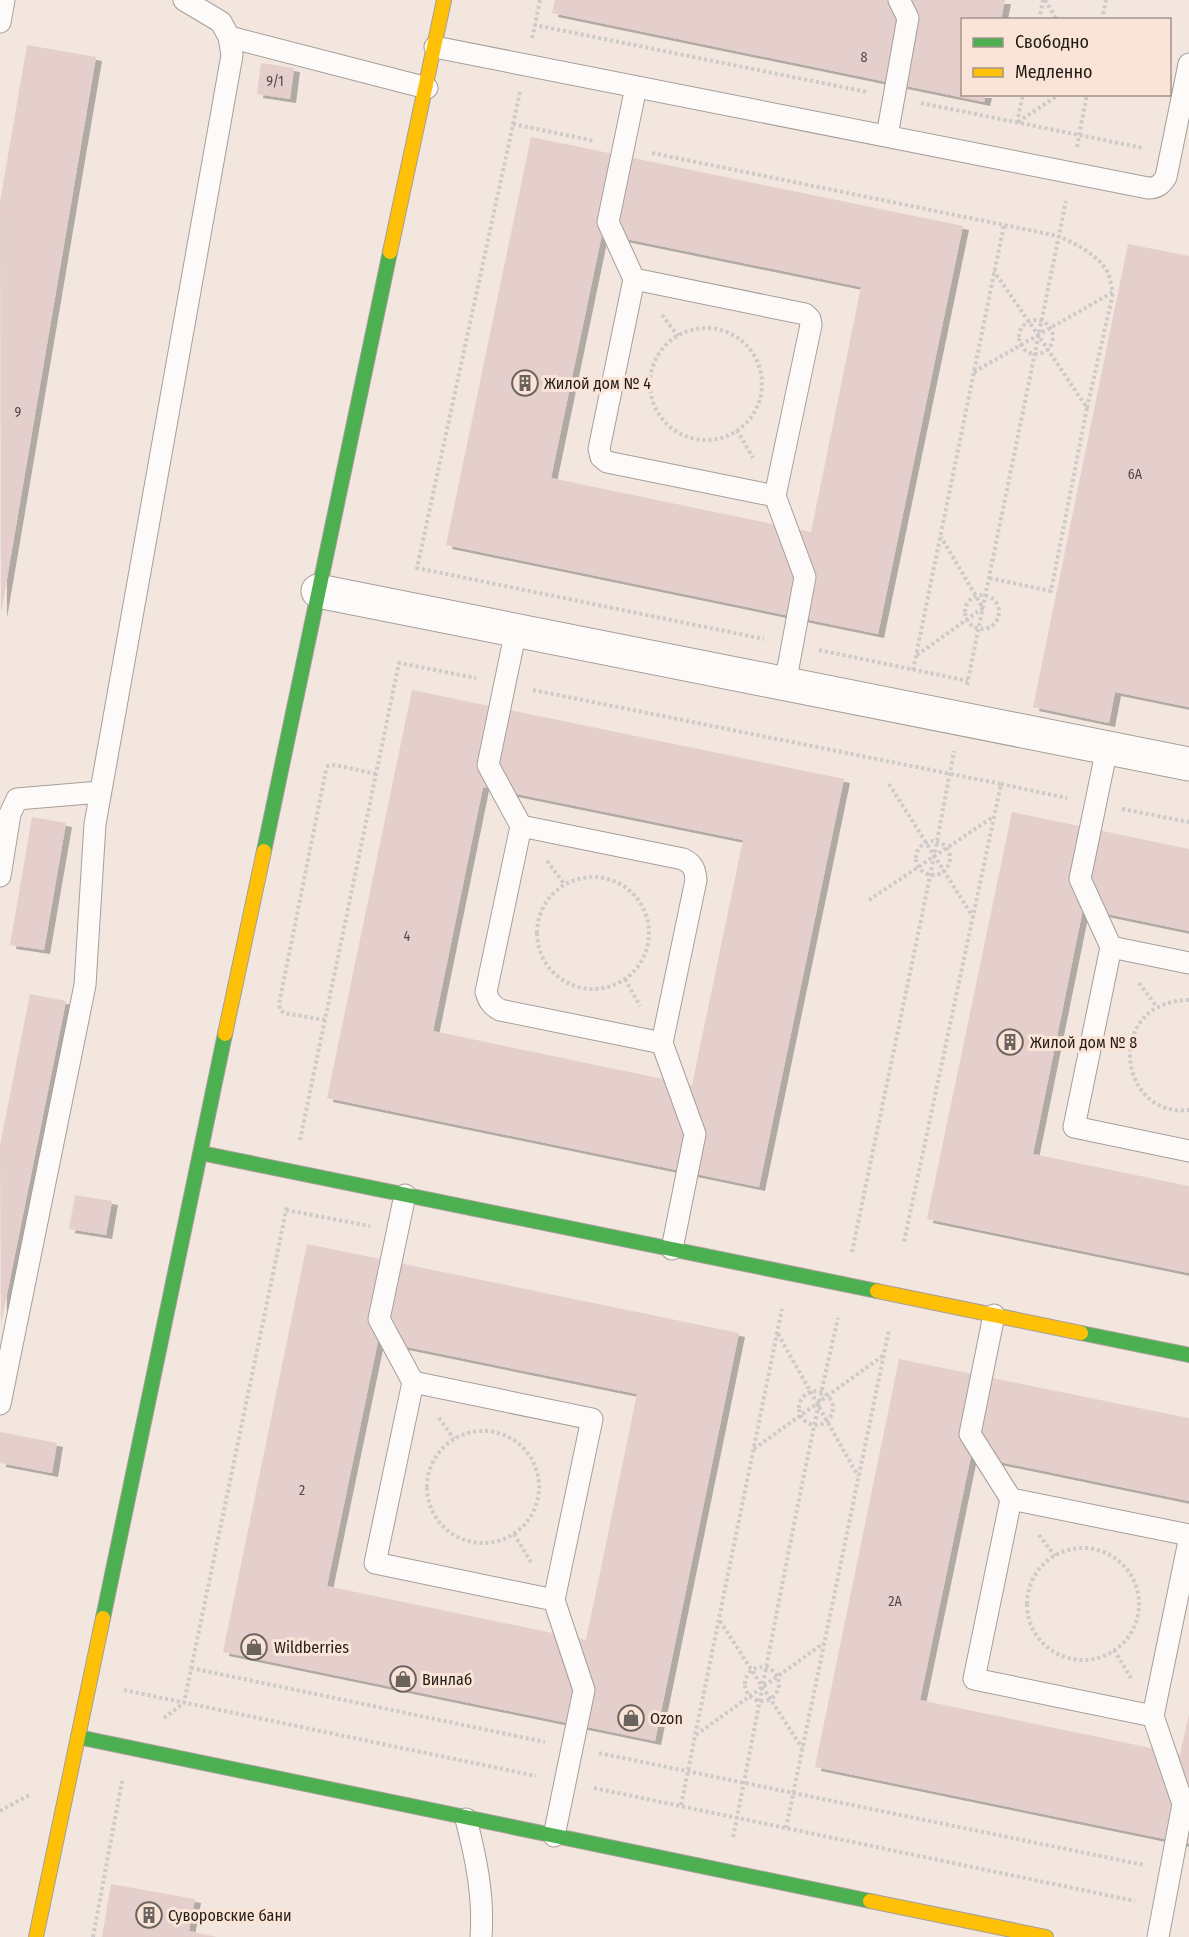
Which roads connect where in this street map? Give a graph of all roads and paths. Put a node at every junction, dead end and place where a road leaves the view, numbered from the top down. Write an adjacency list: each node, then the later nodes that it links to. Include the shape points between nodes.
1 (4, 0): 11 (lane)
2 (184, 0): 12 (lane, via 221,22)
3 (444, 0): 13 (street)
4 (540, 0): 20 (path, via 535,25)
5 (899, 0): 20 (lane, via 908,18)
6 (1044, 0): 8 (path); 9 (path)
7 (1106, 0): 10 (path)
8 (1040, 18)
9 (1056, 18)
10 (1102, 18)
11 (0, 22)
12 (229, 37): 16 (lane); 63 (lane, via 232,55)
13 (435, 46): 15 (lane); 16 (street)
14 (1189, 64): 26 (lane)
15 (636, 87): 24 (lane); 25 (lane)
16 (427, 88): 46 (street)
17 (1023, 96): 21 (path)
18 (1057, 96): 21 (path)
19 (1087, 96): 23 (path)
20 (894, 98): 21 (path); 24 (lane)
21 (1017, 123): 23 (path)
22 (513, 124): 25 (path)
23 (1079, 135): 26 (path); 27 (path)
24 (887, 136): 27 (lane)
25 (624, 147): 28 (path); 31 (lane, via 609,222)
26 (1170, 154): 27 (lane, via 1166,177 1156,188)
27 (1071, 173): 29 (path)
28 (1004, 225): 29 (path); 30 (path)
29 (1058, 236): 32 (path, via 1095,258 1107,273); 34 (path)
30 (994, 271): 33 (path); 40 (path)
31 (634, 279): 43 (lane, via 805,314 810,319); 43 (lane, via 598,449 601,457 607,462)
32 (1113, 292): 35 (path); 41 (path)
33 (1029, 321): 34 (path); 36 (path); 37 (path, via 1018,336)
34 (1041, 321): 35 (path); 36 (path)
35 (1051, 328): 36 (path); 38 (path, via 1053,340)
36 (1038, 336): 37 (path); 38 (path); 39 (path)
37 (1021, 346): 39 (path); 40 (path)
38 (1048, 350): 39 (path); 41 (path)
39 (1034, 354): 45 (path)
40 (973, 373): 44 (path)
41 (1087, 408): 45 (path, via 1051,591)
42 (656, 409): 42 (path, via 650,376 655,360 678,336 698,329 719,329 735,336 758,362 762,379 756,410 743,425 724,437 696,439 680,433)
43 (776, 496): 55 (lane, via 805,577)
44 (940, 536): 48 (path); 53 (path)
45 (989, 578): 47 (path)
46 (318, 591): 52 (street); 85 (street)
47 (985, 594): 48 (path); 49 (path); 51 (path, via 994,598 999,614 989,628)
48 (975, 596): 49 (path); 50 (path, via 965,605)
49 (983, 608): 50 (path); 51 (path)
50 (966, 620): 51 (path); 53 (path)
51 (979, 628): 56 (path)
52 (516, 630): 55 (street); 65 (lane, via 488,765)
53 (916, 656): 54 (path)
54 (913, 670)
55 (785, 684): 56 (street)
56 (960, 719): 57 (street); 60 (path)
57 (1107, 748): 59 (street); 76 (lane, via 1080,879)
58 (898, 762): 60 (path)
59 (1189, 764)
60 (949, 773): 64 (path, via 1000,784); 66 (path)
61 (376, 774): 80 (path, via 335,765 326,770 279,1004 284,1013)
62 (889, 784): 67 (path)
63 (100, 792): 73 (lane, via 17,799 10,814); 102 (lane, via 85,985)
64 (994, 816): 68 (path); 75 (path)
65 (521, 826): 81 (lane, via 690,863 696,880); 81 (lane, via 486,992 492,1005 500,1010)
66 (937, 841): 67 (path); 68 (path); 69 (path)
67 (925, 843): 69 (path); 70 (path, via 917,852)
68 (947, 848): 69 (path); 71 (path, via 951,861)
69 (934, 857): 70 (path); 71 (path); 72 (path)
70 (918, 867): 72 (path); 74 (path)
71 (944, 872): 72 (path); 75 (path)
72 (930, 875): 90 (path)
73 (0, 876)
74 (869, 900)
75 (973, 917): 88 (path)
76 (1111, 947): 78 (lane); 84 (lane, via 1074,1127)
77 (546, 963): 77 (path, via 537,930 541,913 550,897 565,885 583,878 602,877 621,884 636,896 646,912 647,951 624,980 609,987 574,986)
78 (1189, 963)
79 (1189, 1000): 82 (path, via 1157,1007 1142,1020 1129,1052 1138,1086 1150,1099 1166,1108)
80 (325, 1020)
81 (662, 1043): 89 (lane, via 695,1134)
82 (1189, 1110)
83 (305, 1114): 86 (path)
84 (1189, 1151)
85 (201, 1153): 86 (street); 120 (street)
86 (294, 1172): 87 (street); 116 (path)
87 (405, 1195): 89 (street); 97 (lane, via 379,1319)
88 (904, 1242)
89 (672, 1249): 90 (street)
90 (845, 1285): 92 (street); 99 (path)
91 (782, 1309): 94 (path)
92 (994, 1315): 96 (street); 108 (lane, via 970,1434)
93 (889, 1330): 95 (path)
94 (777, 1333): 98 (path); 106 (path)
95 (884, 1354): 100 (path); 107 (path)
96 (1189, 1355)
97 (413, 1382): 112 (lane, via 375,1563); 112 (lane, via 592,1419)
98 (811, 1391): 99 (path); 101 (path); 103 (path, via 799,1401)
99 (820, 1391): 100 (path); 101 (path)
100 (828, 1395): 101 (path); 104 (path, via 833,1404)
101 (818, 1402): 103 (path); 104 (path); 105 (path)
102 (0, 1404)
103 (800, 1415): 105 (path); 106 (path)
104 (828, 1420): 105 (path); 107 (path)
105 (813, 1425): 117 (path)
106 (753, 1449): 113 (path)
107 (858, 1476): 115 (path)
108 (1011, 1499): 110 (lane); 126 (lane, via 974,1679)
109 (436, 1518): 109 (path, via 429,1502 430,1467 454,1439 473,1432 492,1432 510,1438 525,1450 539,1485 536,1505 514,1534 498,1541 463,1540)
110 (1189, 1535)
111 (1189, 1541): 126 (lane)
112 (554, 1600): 130 (lane, via 584,1690)
113 (719, 1620): 118 (path); 127 (path)
114 (1036, 1634): 114 (path, via 1027,1601 1031,1583 1054,1556 1073,1549 1092,1549 1110,1555 1136,1583 1137,1622 1128,1639 1114,1650 1098,1658 1081,1660 1048,1648)
115 (824, 1643): 119 (path); 131 (path)
116 (191, 1668): 125 (path); 130 (path)
117 (767, 1668): 118 (path); 119 (path); 121 (path)
118 (752, 1670): 121 (path); 122 (path, via 744,1683)
119 (777, 1676): 121 (path); 123 (path, via 779,1686)
120 (88, 1682): 125 (path); 128 (street)
121 (763, 1687): 122 (path); 123 (path); 124 (path)
122 (749, 1696): 124 (path); 127 (path)
123 (770, 1700): 124 (path); 131 (path)
124 (760, 1701): 134 (path)
125 (184, 1703): 133 (path)
126 (1153, 1716): 141 (lane, via 1183,1804)
127 (695, 1735): 132 (path)
128 (78, 1737): 129 (street); 144 (street)
129 (128, 1747): 138 (street); 145 (path)
130 (572, 1747): 132 (path); 133 (lane)
131 (802, 1749): 135 (path)
132 (688, 1771): 134 (path); 136 (path)
133 (565, 1782): 136 (path); 140 (lane)
134 (744, 1783): 135 (path); 137 (path)
135 (793, 1793): 139 (path); 141 (path)
136 (681, 1805): 137 (path)
137 (737, 1818): 139 (path); 142 (path)
138 (466, 1819): 140 (street); 146 (lane, via 479,1873)
139 (786, 1828): 143 (path)
140 (554, 1836): 142 (street)
141 (1170, 1871): 143 (lane)
142 (726, 1872): 147 (street)
143 (1164, 1906): 148 (lane)
144 (36, 1937)
145 (93, 1937)
146 (481, 1937)
147 (1046, 1937)
148 (1158, 1937)

